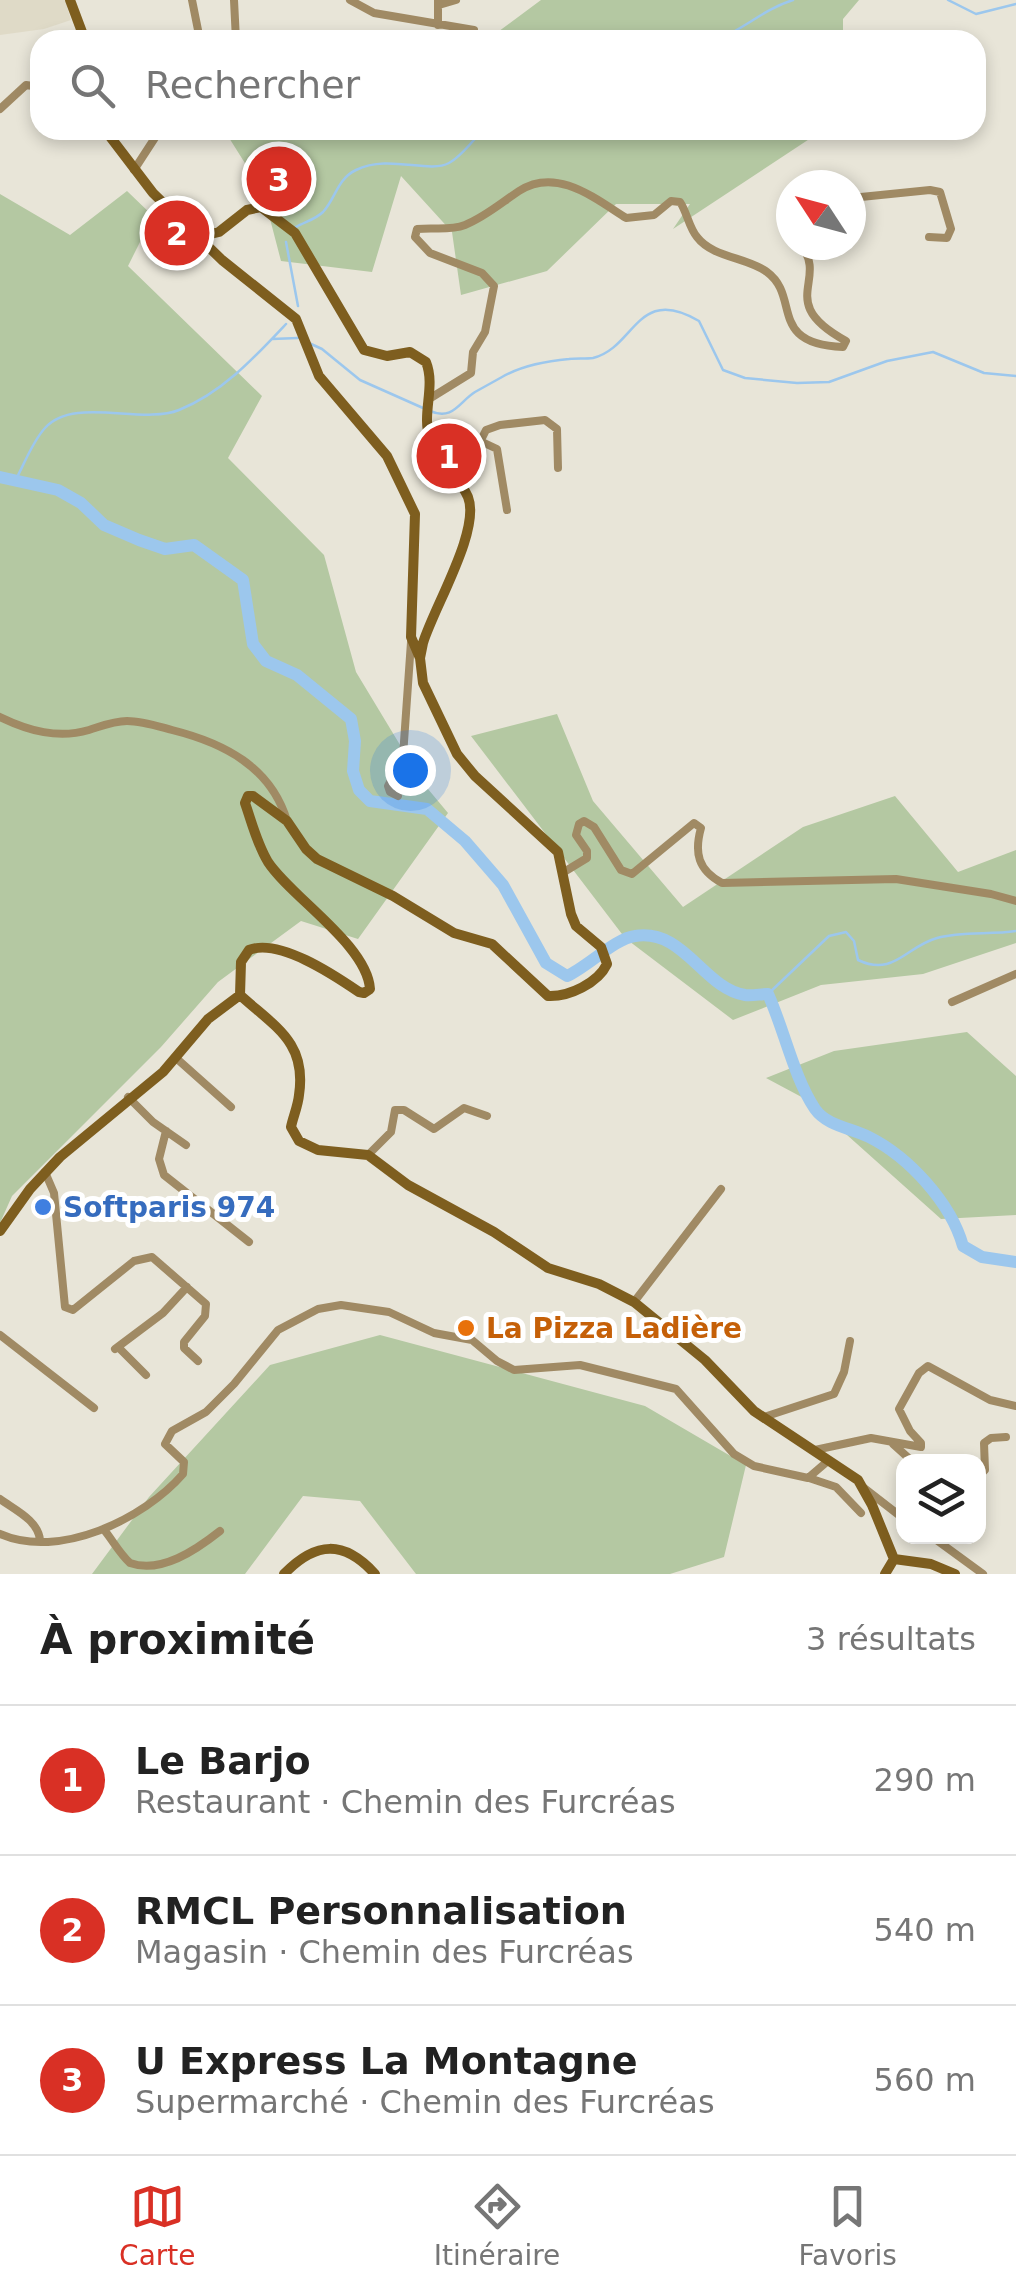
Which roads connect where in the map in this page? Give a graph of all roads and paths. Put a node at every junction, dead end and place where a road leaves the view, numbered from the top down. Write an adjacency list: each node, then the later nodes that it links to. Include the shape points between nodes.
1 (70, 0): 8 (street)
2 (192, 0): 9 (street)
3 (234, 0): 10 (street)
4 (456, 0): 6 (street)
5 (356, 1): 7 (street, via 374,13)
6 (439, 2): 7 (street)
7 (438, 25): 11 (street)
8 (81, 30)
9 (198, 30)
10 (236, 30)
11 (474, 30)
12 (30, 86): 13 (street)
13 (0, 109)
14 (112, 140): 16 (street)
15 (154, 140): 16 (street)
16 (134, 170): 18 (street)
17 (866, 196): 19 (street, via 940,192 951,229 946,238)
18 (198, 237): 21 (street, via 218,232 254,206 286,222 359,346 378,356 410,352 426,362); 27 (street, via 296,318 319,376 386,456 411,500)
19 (929, 237)
20 (808, 260): 21 (street, via 808,310 846,341 843,348 792,328 778,284 696,237 680,202 654,215 626,218 602,200 540,180 468,224 418,230 430,254 482,273 495,292 471,373)
21 (428, 408): 24 (street, via 430,440)
22 (480, 442): 23 (street, via 486,430 500,425 544,420 558,429); 24 (street); 25 (street, via 498,449)
23 (558, 468)
24 (454, 474): 26 (street, via 471,519)
25 (507, 510)
26 (426, 632): 27 (street, via 418,641); 28 (street)
27 (411, 637): 28 (street); 30 (street, via 403,756 388,786)
28 (420, 658): 32 (street, via 423,683 456,754 552,843)
29 (0, 717): 31 (street, via 58,735 140,722 213,744 257,770)
30 (398, 796)
31 (287, 821): 32 (street, via 318,858 454,934 492,944 548,996 597,978 607,964 570,914); 35 (street, via 253,796 245,800 268,862 339,936 370,989 358,992 308,961 263,947 244,954)
32 (564, 872): 33 (street, via 587,858 576,835 584,821 614,863 632,874 694,822 701,828 700,858 722,883 896,879)
33 (1016, 901)
34 (1016, 974): 36 (street)
35 (240, 996): 37 (street, via 208,1018); 43 (street, via 294,1046 300,1084 294,1136 318,1150)
36 (952, 1002)
37 (176, 1058): 38 (street); 39 (street)
38 (128, 1097): 41 (street); 44 (street)
39 (230, 1108)
40 (487, 1116): 43 (street, via 464,1108 434,1129 395,1110 391,1132)
41 (166, 1131): 42 (street); 47 (street, via 159,1158 164,1176)
42 (186, 1145)
43 (368, 1155): 49 (street, via 548,1268)
44 (45, 1172): 46 (street); 48 (street, via 54,1193 65,1307 73,1310 145,1256)
45 (721, 1189): 49 (street)
46 (0, 1231)
47 (249, 1242)
48 (187, 1286): 52 (street, via 206,1304 205,1316 184,1342); 53 (street, via 116,1348)
49 (634, 1302): 56 (street)
50 (0, 1334): 55 (street)
51 (850, 1341): 56 (street, via 834,1394)
52 (198, 1360)
53 (146, 1375)
54 (1016, 1406): 58 (street, via 925,1366 899,1409 921,1447)
55 (94, 1408)
56 (764, 1417): 59 (street)
57 (1006, 1437): 61 (street, via 990,1438)
58 (889, 1441): 59 (street, via 871,1438); 60 (street)
59 (814, 1450): 62 (street)
60 (904, 1454)
61 (984, 1454)
62 (830, 1460): 63 (street); 64 (street)
63 (808, 1478): 66 (street, via 836,1487); 68 (street, via 754,1466 734,1454 676,1389 580,1365 514,1370 472,1340 417,1328 389,1312 341,1304 278,1330 206,1412 172,1431 165,1444 184,1462 183,1474)
64 (863, 1486): 67 (street); 73 (street)
65 (0, 1499): 71 (street, via 30,1520)
66 (861, 1513)
67 (896, 1513)
68 (105, 1531): 69 (street, via 130,1562 153,1572 177,1565); 71 (street)
69 (220, 1531)
70 (0, 1534): 71 (street)
71 (40, 1540)
72 (942, 1544): 77 (street)
73 (892, 1569): 76 (street, via 931,1564)
74 (284, 1574): 75 (street, via 303,1557 329,1548 358,1558)
75 (375, 1574)
76 (955, 1574)
77 (983, 1574)

